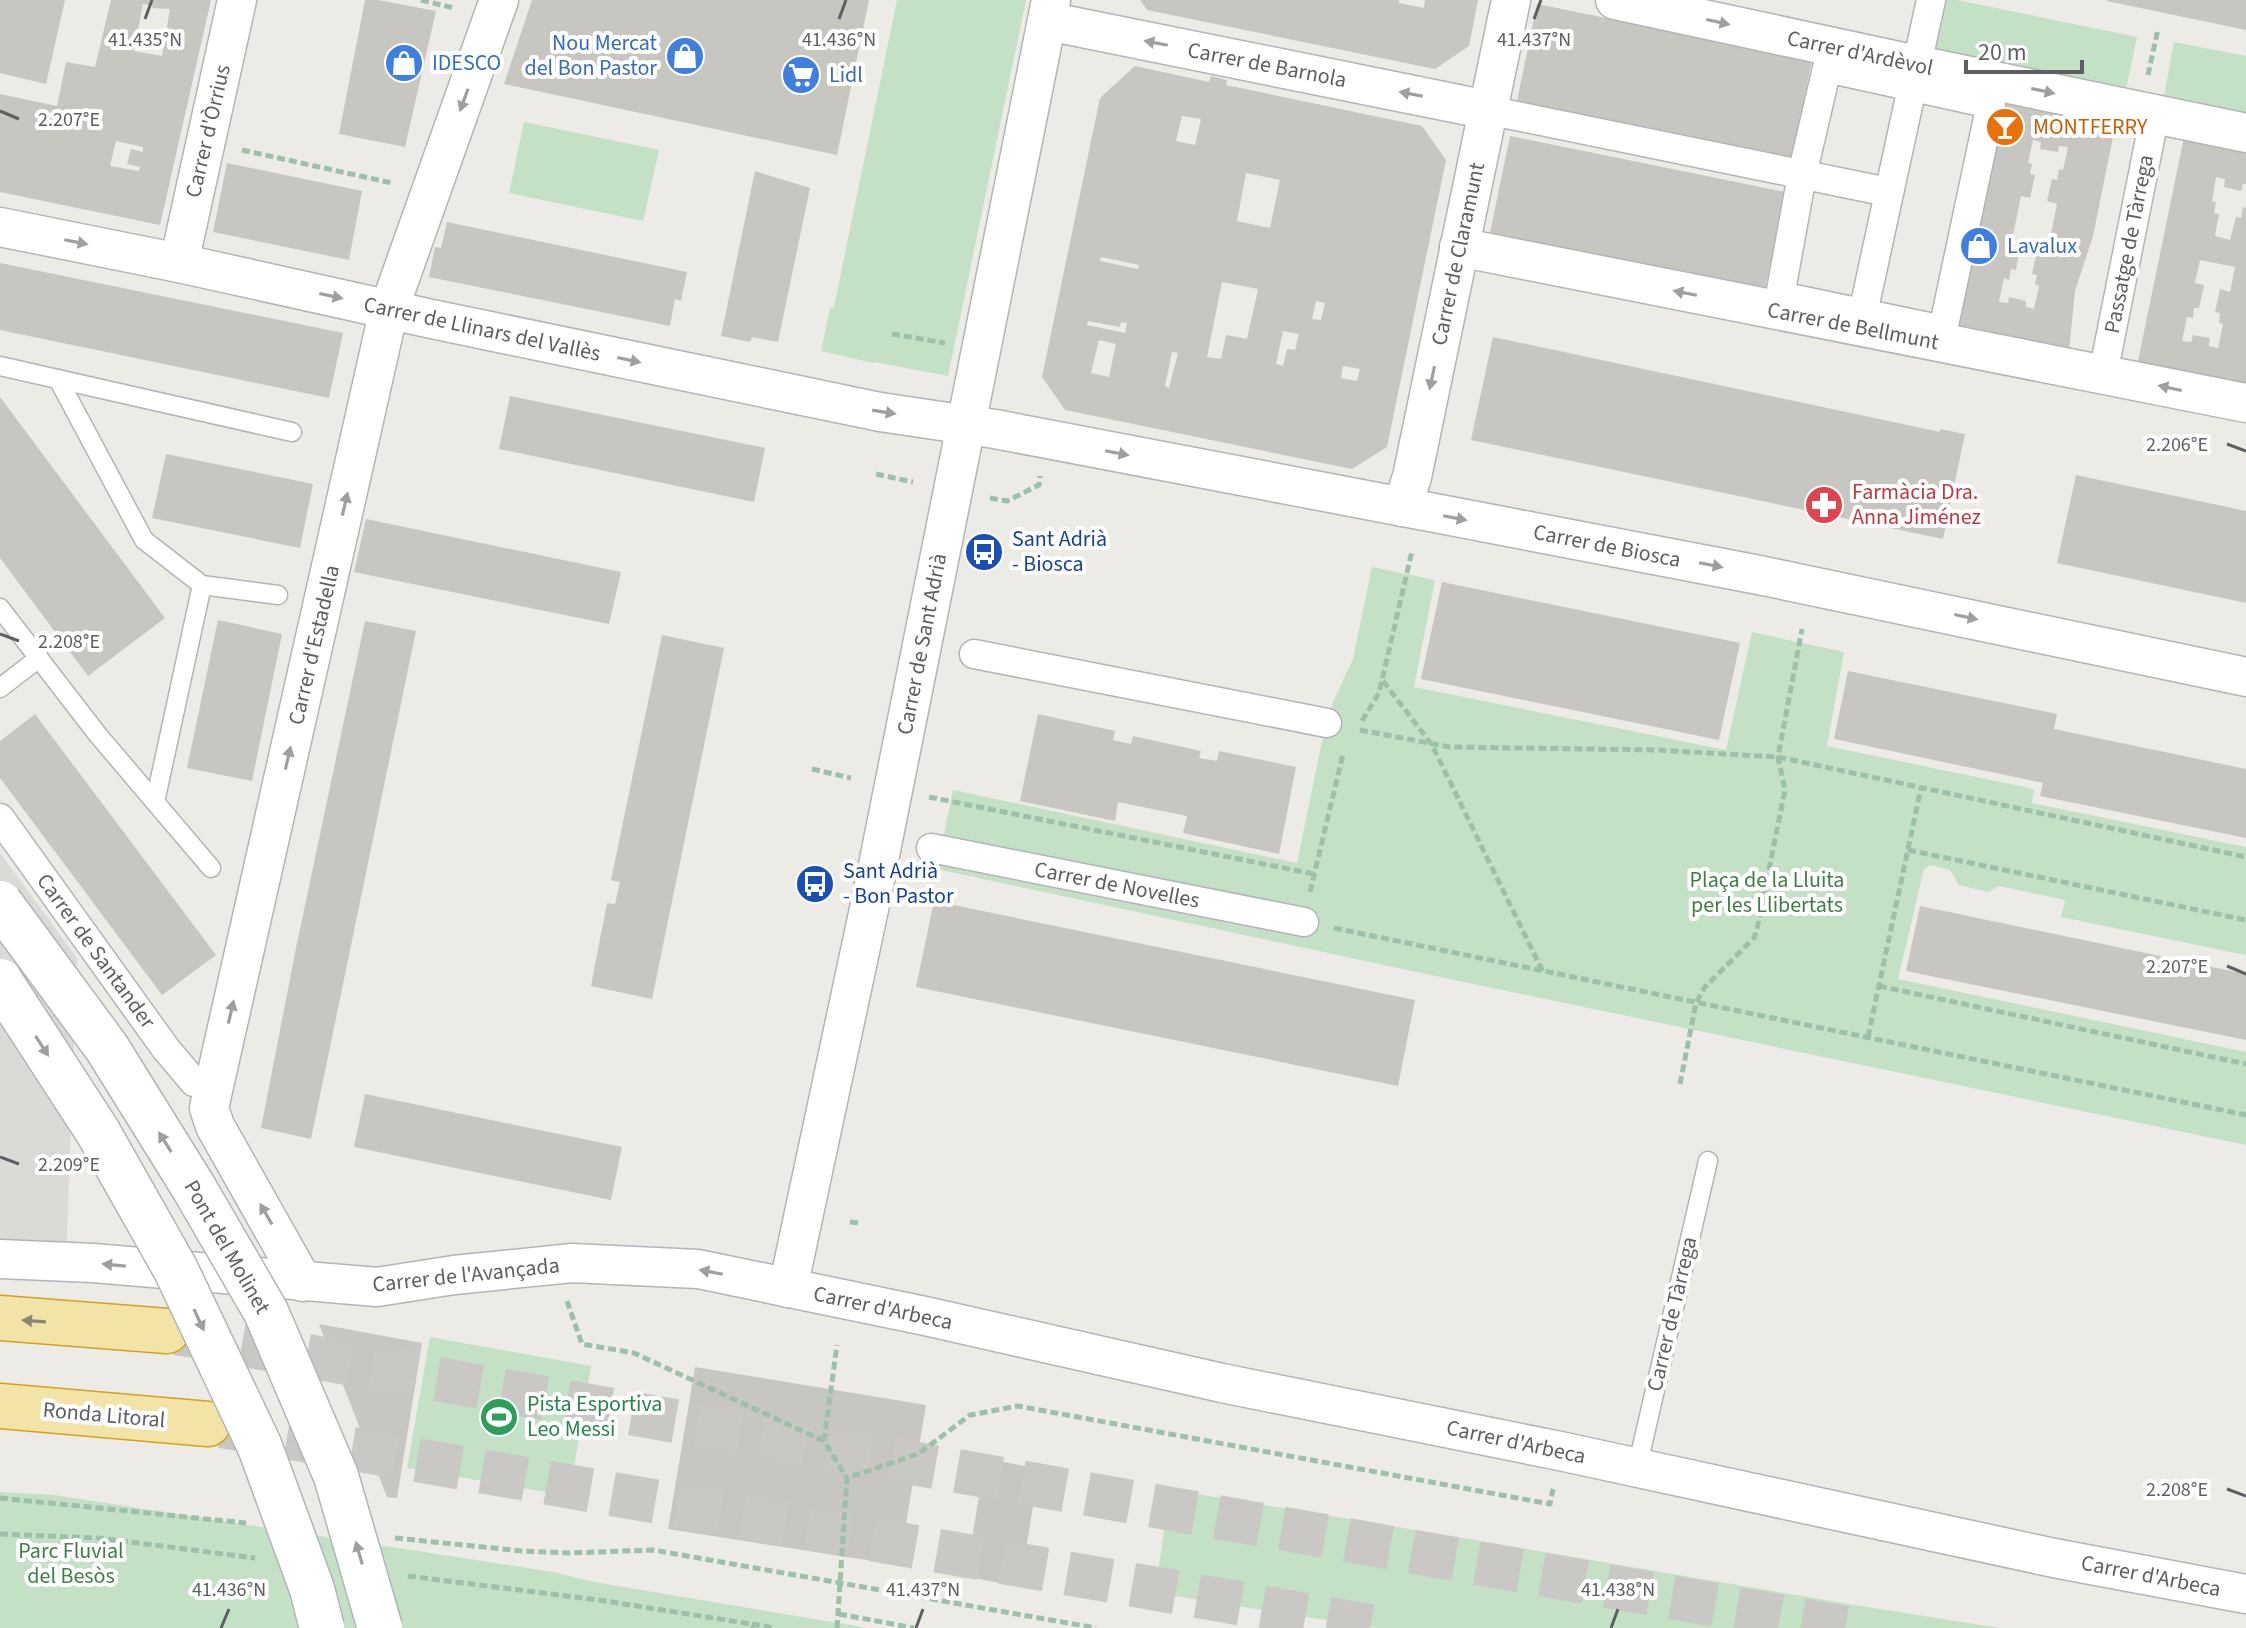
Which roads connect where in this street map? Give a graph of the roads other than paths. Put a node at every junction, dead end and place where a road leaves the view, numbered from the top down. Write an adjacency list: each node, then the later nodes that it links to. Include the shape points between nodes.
1 (237, 0): 15 (street, Carrer d'Òrrius)
2 (499, 0): 16 (street, Carrer d'Estadella, one-way to 16)
3 (1511, 0): 8 (street, Carrer de Claramunt)
4 (1615, 0): 7 (street, Carrer d'Ardèvol, one-way to 7)
5 (1931, 0): 7 (street)
6 (1049, 10): 8 (street, Carrer de Barnola, one-way to 6); 22 (street, Carrer de Sant Adrià)
7 (1917, 65): 9 (street, Carrer d'Ardèvol, one-way to 9); 12 (street)
8 (1495, 112): 11 (street, Carrer de Barnola); 14 (street, Carrer de Claramunt)
9 (2155, 114): 10 (street, Carrer d'Ardèvol); 19 (street, Passatge de Tàrrega)
10 (2246, 133)
11 (1802, 175): 12 (street, Carrer de Barnola); 17 (street, via 1780,296); 17 (street, via 1827,68 1991,104 1943,330)
12 (1888, 192): 17 (street)
13 (0, 227): 15 (street, Carrer de Llinars del Vallès, one-way to 15)
14 (1459, 247): 17 (street, Carrer de Bellmunt, one-way to 14); 24 (street, Carrer de Claramunt, one-way to 24)
15 (179, 263): 16 (street, Carrer de Llinars del Vallès, one-way to 16)
16 (389, 309): 22 (street, Carrer de Llinars del Vallès, one-way to 22, via 880,412); 43 (street, Carrer d'Estadella, one-way to 16, via 209,1108)
17 (1861, 320): 19 (street, Carrer de Bellmunt)
18 (0, 366): 20 (lane)
19 (2103, 374): 21 (street, Carrer de Bellmunt, one-way to 19)
20 (58, 379): 23 (lane); 25 (lane, via 144,540)
21 (2246, 403)
22 (966, 424): 24 (street, Carrer de Biosca, one-way to 24); 44 (street, Carrer de Sant Adrià)
23 (292, 432)
24 (1402, 507): 30 (street, Carrer de Biosca, one-way to 30)
25 (202, 585): 26 (lane); 33 (lane)
26 (278, 595)
27 (0, 608): 29 (lane)
28 (974, 654): 32 (street)
29 (39, 658): 31 (lane); 33 (lane)
30 (2246, 677)
31 (0, 688)
32 (1327, 723)
33 (155, 802): 36 (lane)
34 (0, 818): 40 (street, Carrer de Santander)
35 (931, 848): 38 (street, Carrer de Novelles)
36 (211, 868)
37 (0, 903): 52 (street, Pont del Molinet, one-way to 37, bridge, via 336,1476 266,1312 107,1048)
38 (1304, 922)
39 (0, 981): 51 (street, one-way to 51, bridge, via 98,1132 176,1270 260,1447)
40 (194, 1082)
41 (1708, 1161): 49 (lane, Carrer de Tàrrega)
42 (0, 1259): 43 (street, Carrer de l'Avançada, one-way to 42)
43 (303, 1282): 44 (street, Carrer de l'Avançada, one-way to 43, via 698,1269 572,1263 377,1287)
44 (788, 1288): 49 (street, Carrer d'Arbeca)
45 (0, 1318): 46 (highway, one-way to 45)
46 (167, 1331)
47 (0, 1406): 48 (highway, Ronda Litoral)
48 (208, 1424)
49 (1637, 1468): 50 (street, Carrer d'Arbeca)
50 (2246, 1594)
51 (322, 1628)
52 (380, 1628)

